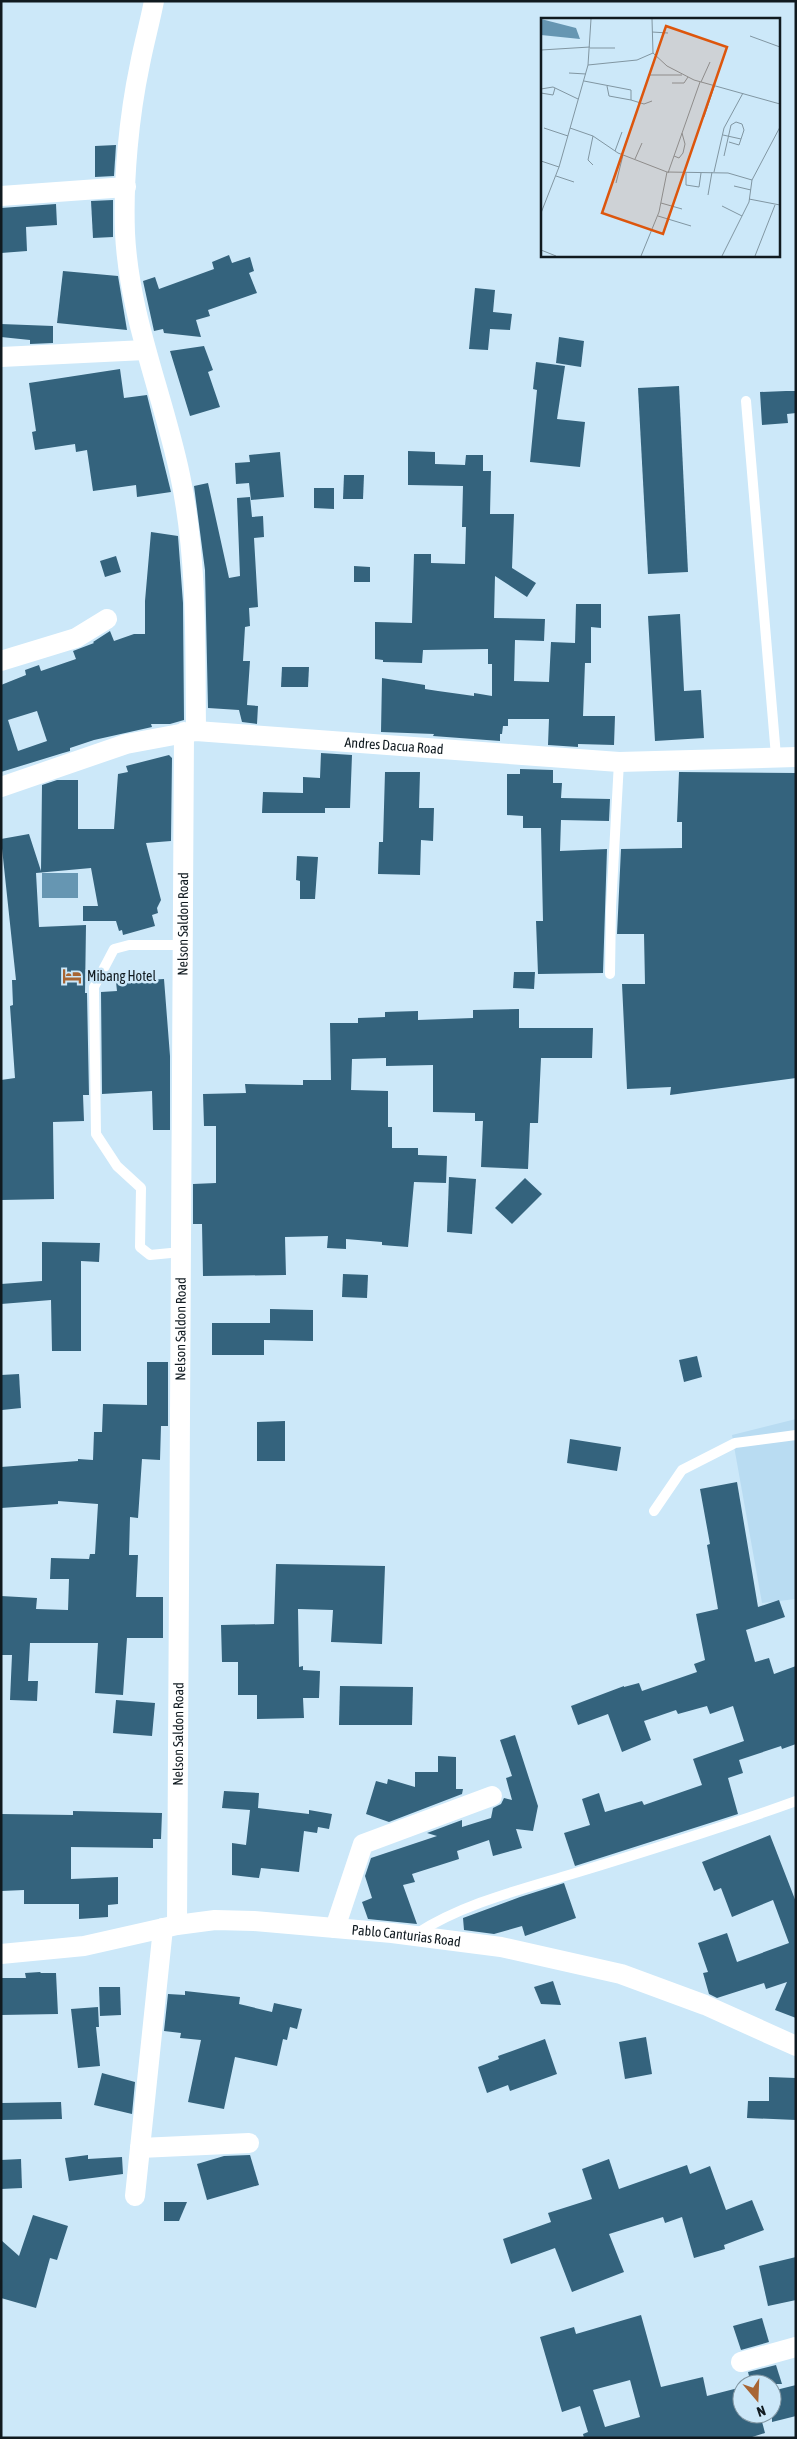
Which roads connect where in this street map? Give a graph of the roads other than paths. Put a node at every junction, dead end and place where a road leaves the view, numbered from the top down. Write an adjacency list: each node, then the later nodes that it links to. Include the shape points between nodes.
1 (154, 1): 2 (street, Nelson Saldon Road, via 140,64)
2 (126, 187): 3 (street); 4 (street, Nelson Saldon Road, via 125,233)
3 (1, 196)
4 (145, 350): 5 (street); 9 (street, Nelson Saldon Road, via 172,439 192,553 195,601)
5 (1, 357)
6 (746, 400): 10 (lane)
7 (107, 619): 8 (street, via 76,638)
8 (1, 661)
9 (190, 732): 11 (street, Andres Dacua Road); 12 (street, Andres Dacua Road, via 126,744); 13 (street, Nelson Saldon Road)
10 (786, 757): 11 (street, Andres Dacua Road)
11 (619, 762): 14 (lane)
12 (1, 787)
13 (183, 945): 15 (street, Nelson Saldon Road); 15 (lane, via 129,945 114,949 94,987 96,1134 117,1166 141,1188 140,1247 150,1255)
14 (610, 974)
15 (181, 1252): 20 (street, Nelson Saldon Road)
16 (796, 1435): 17 (lane, via 735,1443 682,1470)
17 (654, 1511)
18 (492, 1796): 21 (street, via 363,1844)
19 (796, 1801): 22 (lane, via 734,1824 495,1898 435,1922)
20 (170, 1926): 21 (street, Pablo Canturias Road, via 215,1920); 23 (street, Pablo Canturias Road, via 84,1946); 26 (street, Nelson Saldon Road)
21 (335, 1928): 22 (street, Pablo Canturias Road)
22 (411, 1937): 24 (street, Pablo Canturias Road, via 500,1947 621,1974 705,2005)
23 (1, 1954)
24 (796, 2046)
25 (249, 2143): 26 (street)
26 (140, 2148): 27 (street, Nelson Saldon Road)
27 (135, 2196)
28 (796, 2347): 29 (street)
29 (741, 2362)

